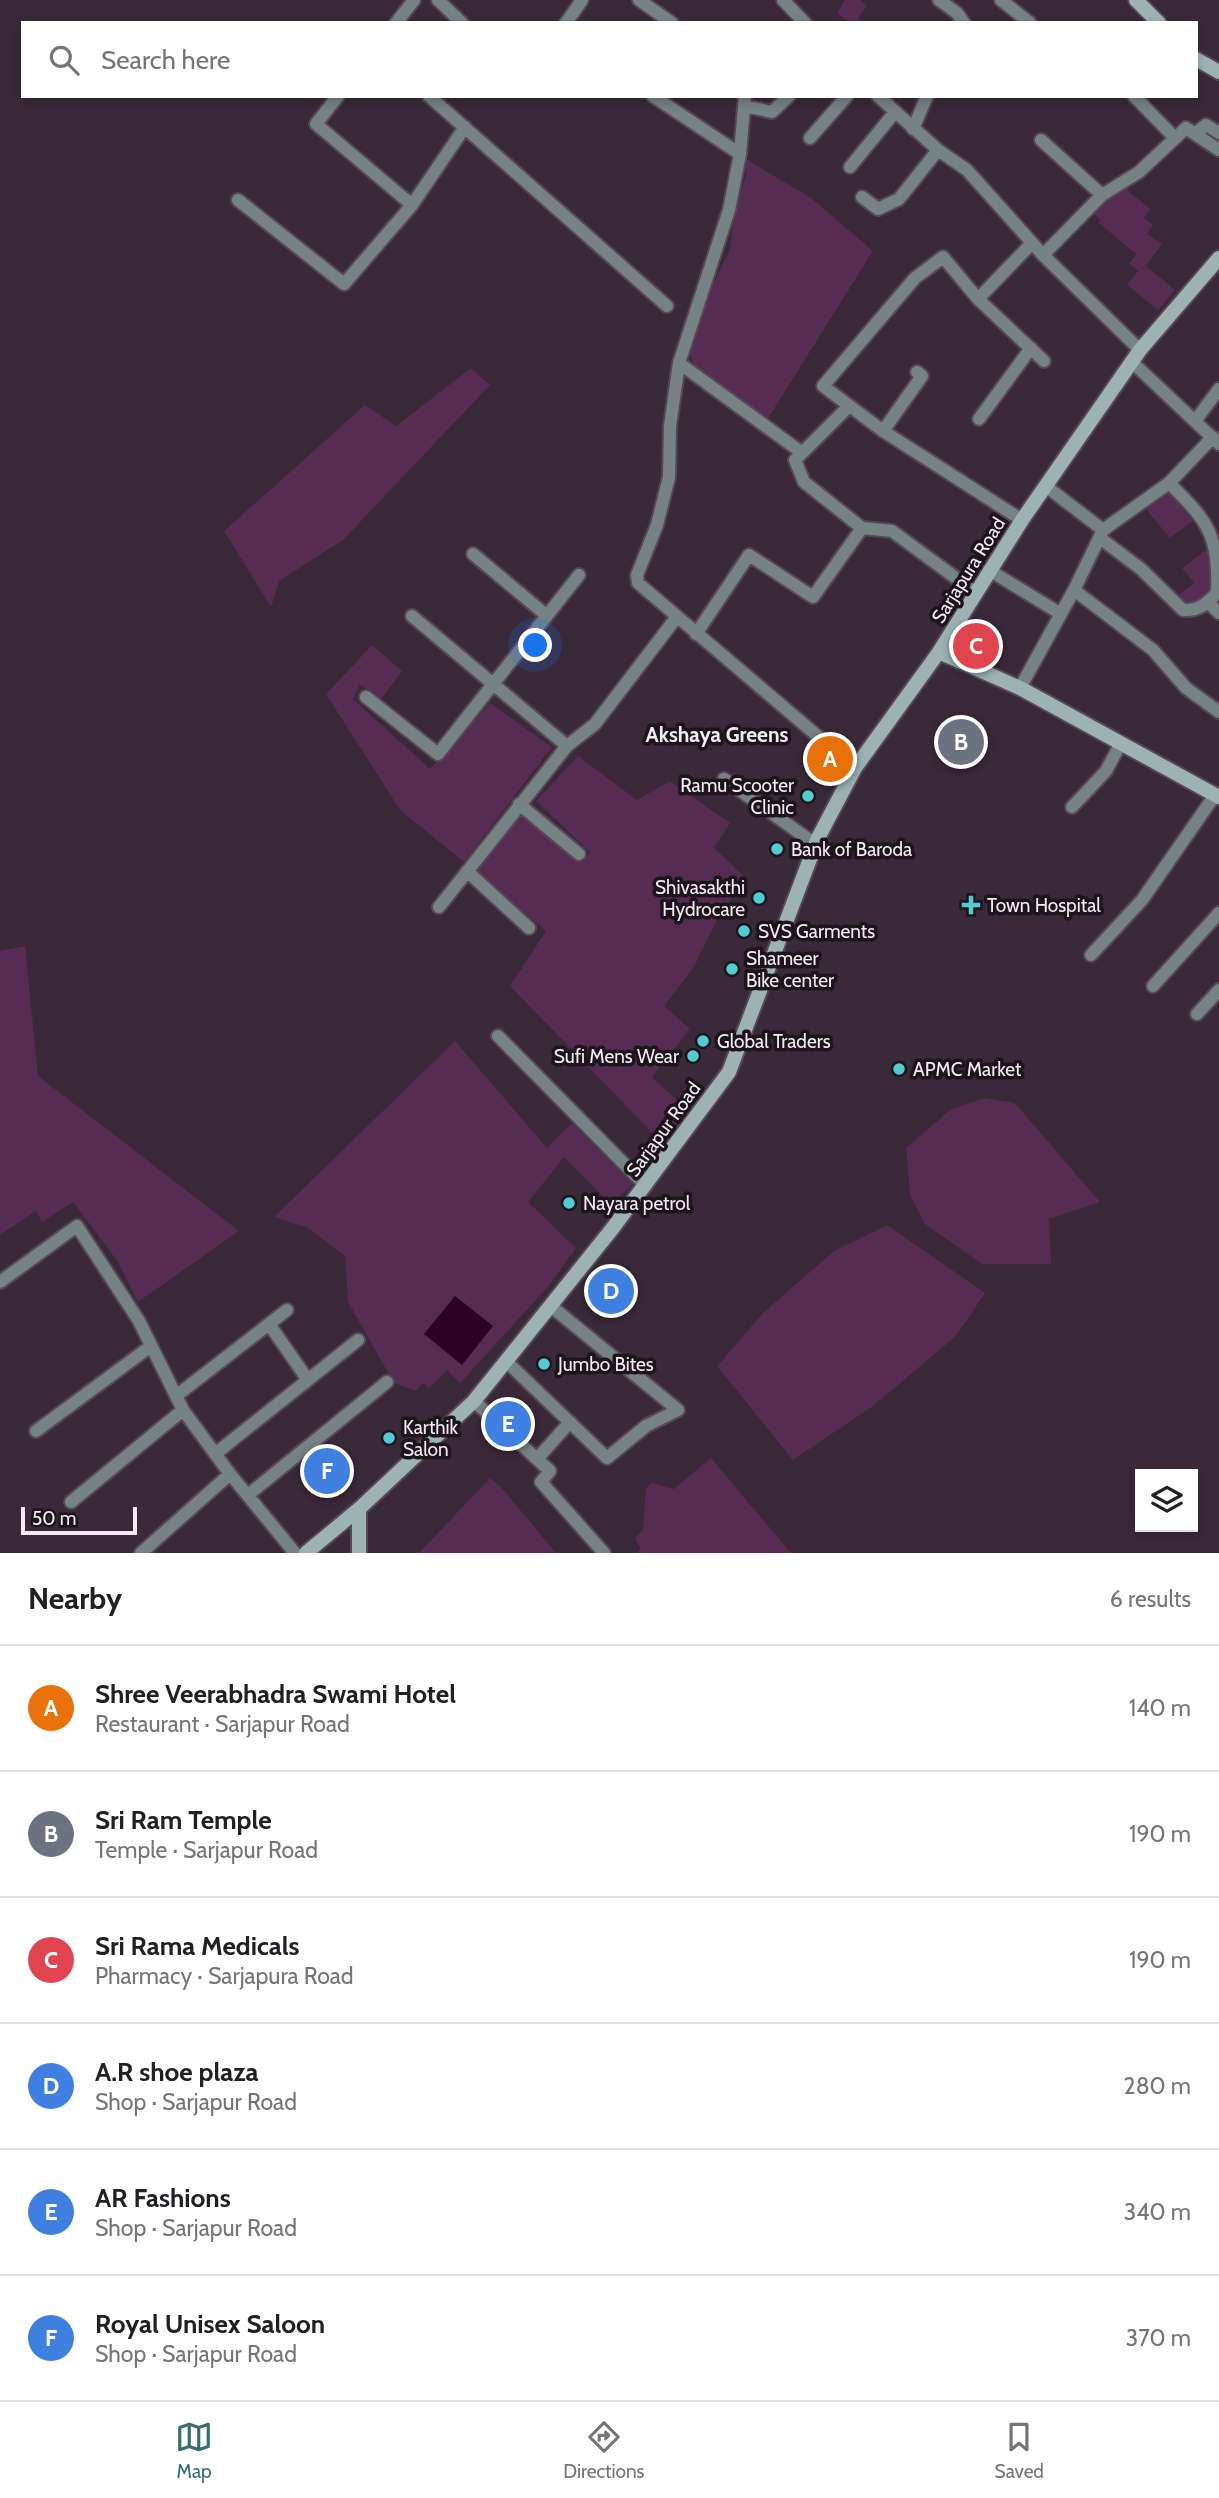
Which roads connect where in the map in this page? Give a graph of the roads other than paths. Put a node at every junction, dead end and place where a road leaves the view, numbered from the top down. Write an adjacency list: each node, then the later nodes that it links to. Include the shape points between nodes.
1 (414, 0): 12 (street)
2 (438, 0): 13 (street)
3 (582, 0): 14 (street)
4 (639, 0): 10 (street)
5 (783, 0): 16 (street)
6 (939, 0): 11 (street)
7 (965, 0): 11 (street)
8 (1001, 0): 17 (street)
9 (1136, 0): 18 (main road)
10 (653, 4): 15 (street)
11 (961, 18)
12 (398, 21)
13 (460, 21)
14 (567, 21)
15 (670, 21)
16 (803, 21)
17 (1027, 21)
18 (1157, 21)
19 (1198, 60): 20 (main road)
20 (1219, 72)
21 (336, 98): 45 (street, via 316,124)
22 (431, 98): 31 (street)
23 (656, 98): 40 (street)
24 (787, 98): 29 (street, via 772,112)
25 (845, 98): 35 (street)
26 (880, 98): 30 (street)
27 (926, 98): 32 (street)
28 (1136, 98): 36 (street)
29 (745, 101): 40 (street)
30 (895, 112): 32 (street); 41 (street)
31 (465, 127): 45 (street); 50 (street)
32 (913, 129): 38 (street)
33 (1219, 133): 34 (street, via 1206,125)
34 (1195, 134): 36 (street, via 1186,128); 39 (street)
35 (810, 138)
36 (1175, 138): 42 (street, via 1139,172)
37 (1041, 140): 42 (street)
38 (938, 150): 43 (street, via 894,204 878,209); 46 (street, via 967,170)
39 (1219, 150)
40 (740, 154): 54 (street, via 729,210)
41 (850, 167)
42 (1102, 195): 47 (street)
43 (862, 197)
44 (238, 201): 45 (street, via 344,284)
45 (412, 205)
46 (1032, 243): 47 (street); 49 (street)
47 (1043, 256): 52 (street)
48 (1219, 258): 52 (main road, Sarjapura Road)
49 (978, 299): 51 (street); 57 (street, via 943,257 915,278 823,386)
50 (667, 306)
51 (1031, 348): 53 (street); 58 (street)
52 (1136, 356): 59 (street); 64 (main road, Sarjapura Road)
53 (1044, 360)
54 (678, 363): 62 (street); 78 (street, via 669,477 637,575 644,589)
55 (917, 372): 60 (street, via 922,376)
56 (1219, 389): 59 (street)
57 (848, 407): 60 (street); 62 (street)
58 (979, 419)
59 (1195, 421): 61 (street)
60 (883, 431): 65 (street)
61 (1216, 441): 63 (street)
62 (801, 452): 66 (street, via 795,460 804,482)
63 (1169, 482): 67 (street); 73 (street, via 1203,516 1218,558 1217,593)
64 (1047, 487): 65 (main road, Sarjapura Road); 67 (street)
65 (1022, 520): 69 (main road, Sarjapura Road)
66 (862, 528): 72 (street, via 892,531); 79 (street, via 813,597 749,555)
67 (1101, 534): 71 (street); 73 (street, via 1183,610 1195,611)
68 (473, 554): 76 (street)
69 (989, 570): 72 (main road, Sarjapura Road); 75 (street)
70 (579, 575): 76 (street)
71 (1074, 590): 75 (street); 84 (street, via 1153,650 1186,688)
72 (975, 592): 80 (main road, Sarjapura Road)
73 (1208, 602): 74 (street)
74 (1219, 613)
75 (1061, 614): 82 (street)
76 (546, 615): 81 (street)
77 (412, 616): 81 (street)
78 (676, 618): 79 (street); 86 (street, via 595,724)
79 (696, 634): 87 (street)
80 (939, 652): 82 (main road, Sarjapura Road); 87 (main road, Sarjapur Road)
81 (493, 683): 83 (street, via 438,754); 86 (street)
82 (1020, 688): 85 (main road, Sarjapura Road)
83 (366, 698)
84 (1219, 712)
85 (1121, 743): 89 (main road, Sarjapura Road); 91 (street, via 1106,771)
86 (567, 746): 90 (street)
87 (855, 768): 92 (main road, Sarjapur Road)
88 (724, 779): 92 (street)
89 (1217, 796): 98 (street, via 1142,900)
90 (519, 804): 93 (street); 94 (street)
91 (1072, 807)
92 (816, 844): 103 (main road, Sarjapur Road, via 729,1072)
93 (579, 854)
94 (467, 871): 95 (street); 97 (street)
95 (439, 906)
96 (1219, 913): 99 (street)
97 (529, 928)
98 (1091, 955)
99 (1153, 986)
100 (1219, 990): 101 (street)
101 (1197, 1014)
102 (498, 1035): 103 (street)
103 (646, 1186): 105 (main road, Sarjapur Road)
104 (0, 1282): 109 (street, via 77,1226 139,1321)
105 (552, 1307): 110 (main road, Sarjapur Road); 116 (street, via 678,1410 646,1426 607,1458)
106 (287, 1310): 107 (street)
107 (269, 1324): 111 (street); 113 (street)
108 (358, 1340): 111 (street)
109 (150, 1346): 113 (street); 117 (street)
110 (507, 1362): 114 (main road, Sarjapur Road); 116 (street)
111 (308, 1380): 118 (street)
112 (387, 1382): 121 (street)
113 (176, 1396): 115 (street)
114 (474, 1401): 119 (street); 123 (main road, Sarjapur Road)
115 (183, 1410): 118 (street); 122 (street)
116 (569, 1422): 119 (street)
117 (36, 1431)
118 (215, 1454): 120 (street)
119 (537, 1459): 128 (street, via 550,1471 541,1482)
120 (230, 1474): 121 (street); 124 (street)
121 (248, 1495): 125 (street)
122 (71, 1502)
123 (359, 1510): 126 (main road, Sarjapur Road); 127 (main road)
124 (141, 1553)
125 (295, 1553)
126 (306, 1553)
127 (359, 1553)
128 (604, 1553)

